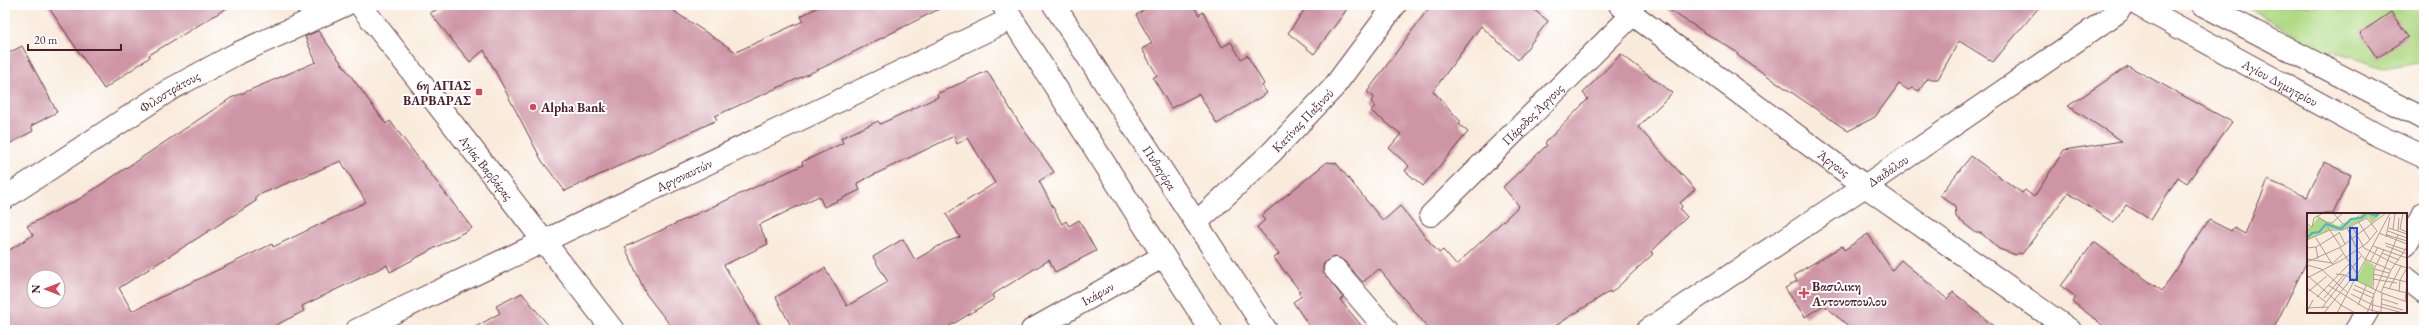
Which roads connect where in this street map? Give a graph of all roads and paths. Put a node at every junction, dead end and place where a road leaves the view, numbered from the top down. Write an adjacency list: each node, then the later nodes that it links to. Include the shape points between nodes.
1 (345, 5): 13 (street, Φιλοστράτους, via 236,54 171,89)
2 (360, 5): 17 (street, Αγίας Βαρβάρας)
3 (1054, 5): 16 (street, Πυθαγόρα)
4 (1395, 5): 16 (street, Κατίνας Παξινού, via 1333,88 1272,152)
5 (2122, 5): 12 (street, Δαιδάλου, via 2118,12)
6 (2138, 5): 11 (street, Αγίου Δημητρίου, via 2377,135)
7 (2203, 5): 10 (street)
8 (1626, 9): 12 (street, Άργους); 15 (street, Πάροδος Άργους)
9 (1007, 12): 17 (street, Αργοναυτών); 19 (street)
10 (2424, 119)
11 (2424, 157)
12 (1865, 186): 30 (street, Δαιδάλου); 31 (street, Άργους)
13 (5, 198)
14 (2424, 213): 18 (street)
15 (1431, 215)
16 (1196, 223): 28 (street, Πυθαγόρα)
17 (546, 241): 24 (street, Αργοναυτών); 25 (street, Αγίας Βαρβάρας)
18 (2407, 242)
19 (1162, 257): 26 (street, Ικάρων); 27 (street)
20 (1335, 269): 29 (street)
21 (2407, 279): 22 (street)
22 (2424, 292)
23 (2366, 313): 32 (street)
24 (358, 330)
25 (613, 330)
26 (1032, 330)
27 (1211, 330)
28 (1266, 330)
29 (1388, 330)
30 (1648, 330)
31 (2070, 330)
32 (2356, 330)

